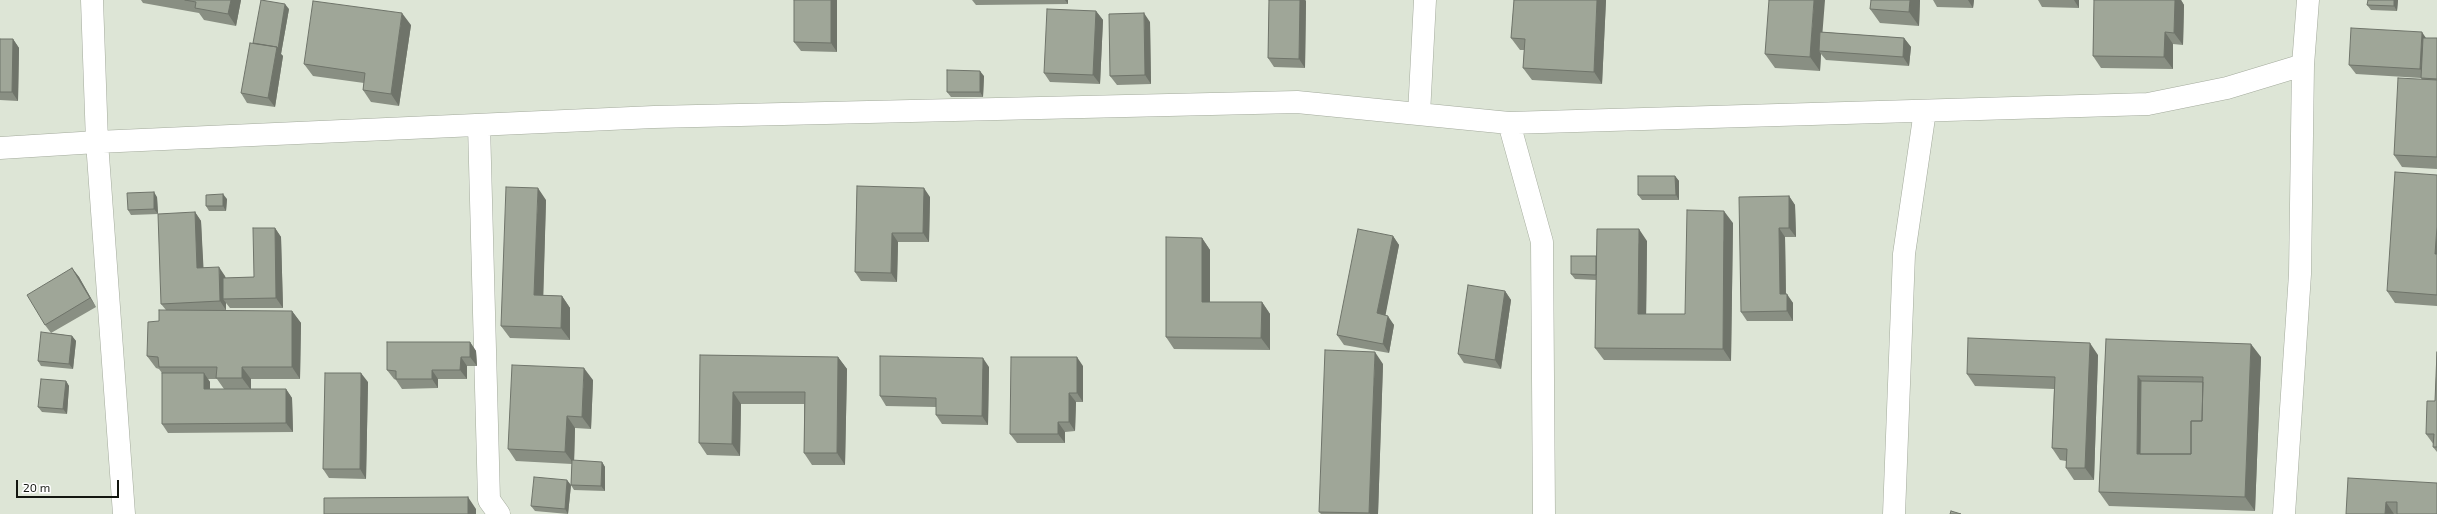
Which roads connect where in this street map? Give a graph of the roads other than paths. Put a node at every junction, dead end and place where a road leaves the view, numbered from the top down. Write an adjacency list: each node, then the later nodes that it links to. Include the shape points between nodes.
1 (92, 0): 9 (street)
2 (1425, 0): 6 (street)
3 (2308, 0): 4 (street)
4 (2303, 65): 5 (street, via 2226,88 2148,104); 15 (street, via 2300,274)
5 (1925, 111): 7 (street); 14 (street, via 1904,254)
6 (1419, 114): 7 (street); 8 (street, via 1297,102 654,117)
7 (1509, 123): 13 (street, via 1542,242)
8 (480, 125): 9 (street); 12 (street, via 489,500)
9 (97, 142): 10 (street); 11 (street)
10 (0, 148)
11 (124, 514)
12 (499, 514)
13 (1544, 514)
14 (1894, 514)
15 (2284, 514)

